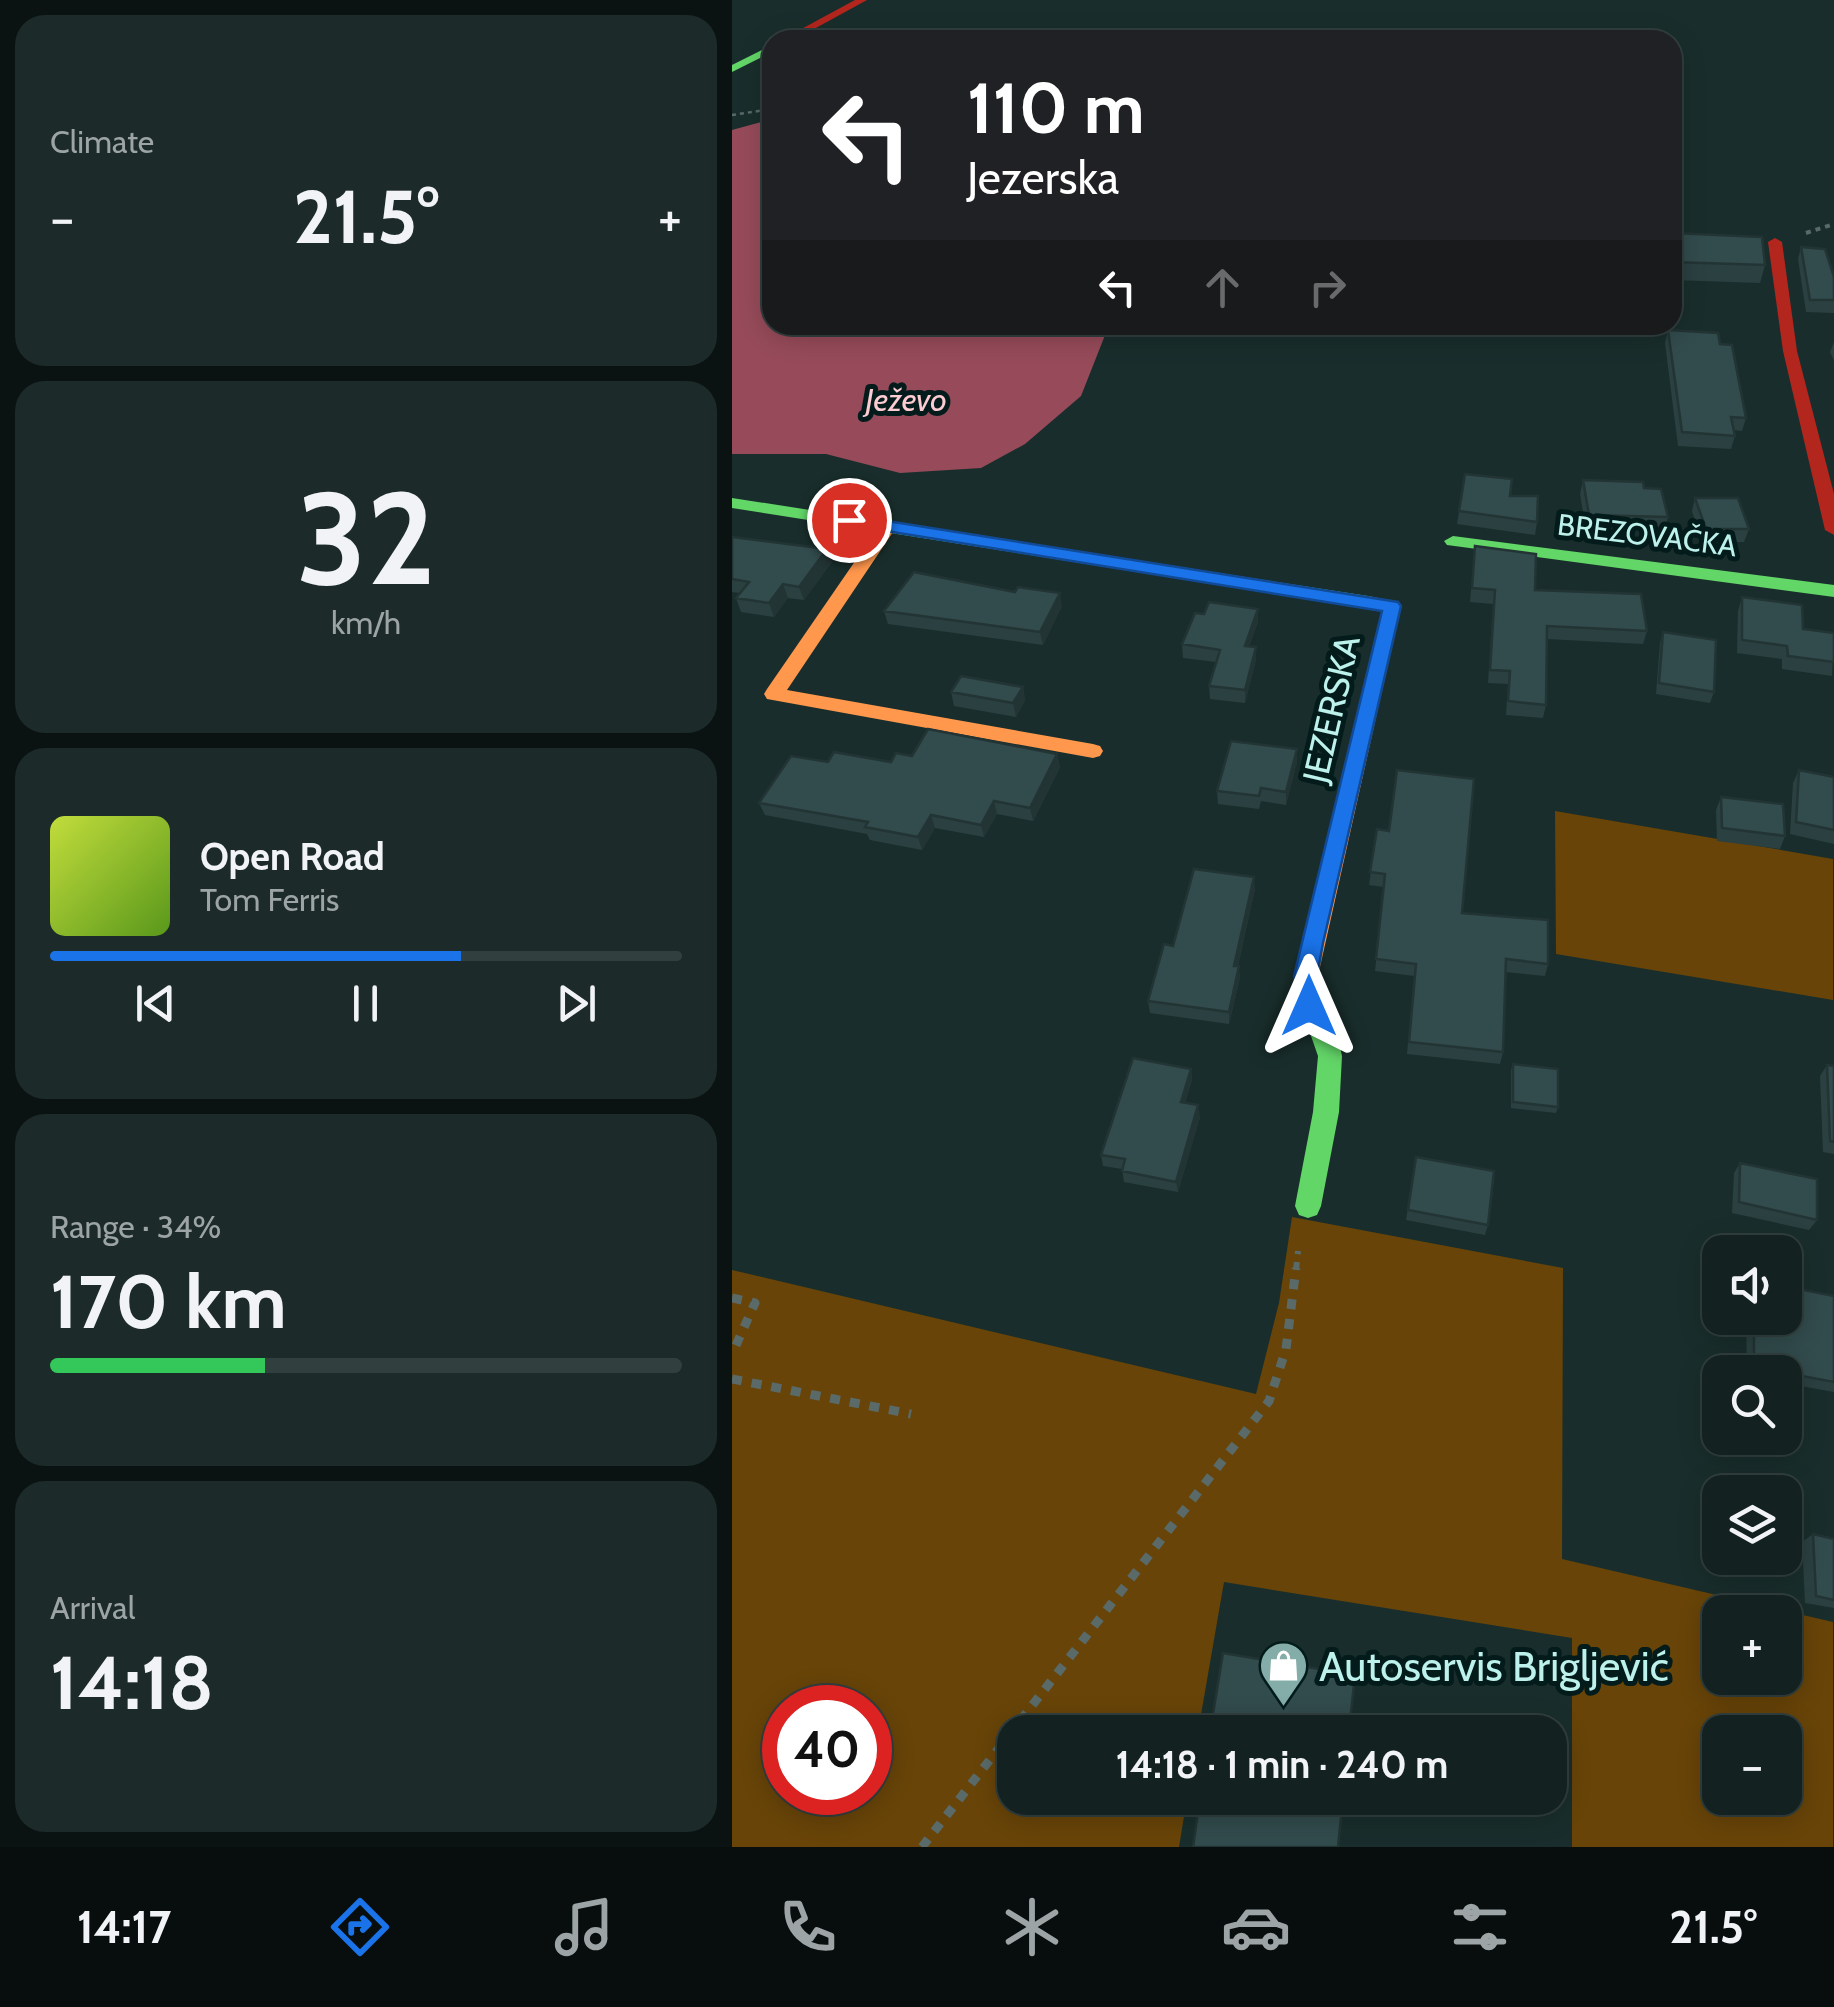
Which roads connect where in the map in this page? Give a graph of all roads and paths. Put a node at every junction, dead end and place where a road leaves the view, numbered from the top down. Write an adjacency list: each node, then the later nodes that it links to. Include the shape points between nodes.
1 (862, 0): 2 (street)
2 (805, 30)
3 (762, 53): 4 (street)
4 (732, 69)
5 (762, 110): 6 (path)
6 (732, 115)
7 (1775, 242): 10 (street, via 1798,392)
8 (732, 503): 9 (street, JEZERSKA)
9 (888, 526): 13 (street, via 774,694); 14 (street, JEZERSKA, via 1392,606 1306,976 1309,1006 1326,1028 1330,1055)
10 (1834, 530)
11 (1453, 541): 12 (street, BREZOVAČKA)
12 (1834, 591)
13 (1093, 751)
14 (1308, 1206): 19 (path, via 1299,1230 1286,1349 1269,1401)
15 (732, 1298): 16 (path, via 755,1303)
16 (732, 1354)
17 (732, 1380): 18 (path)
18 (912, 1414)
19 (922, 1847)

